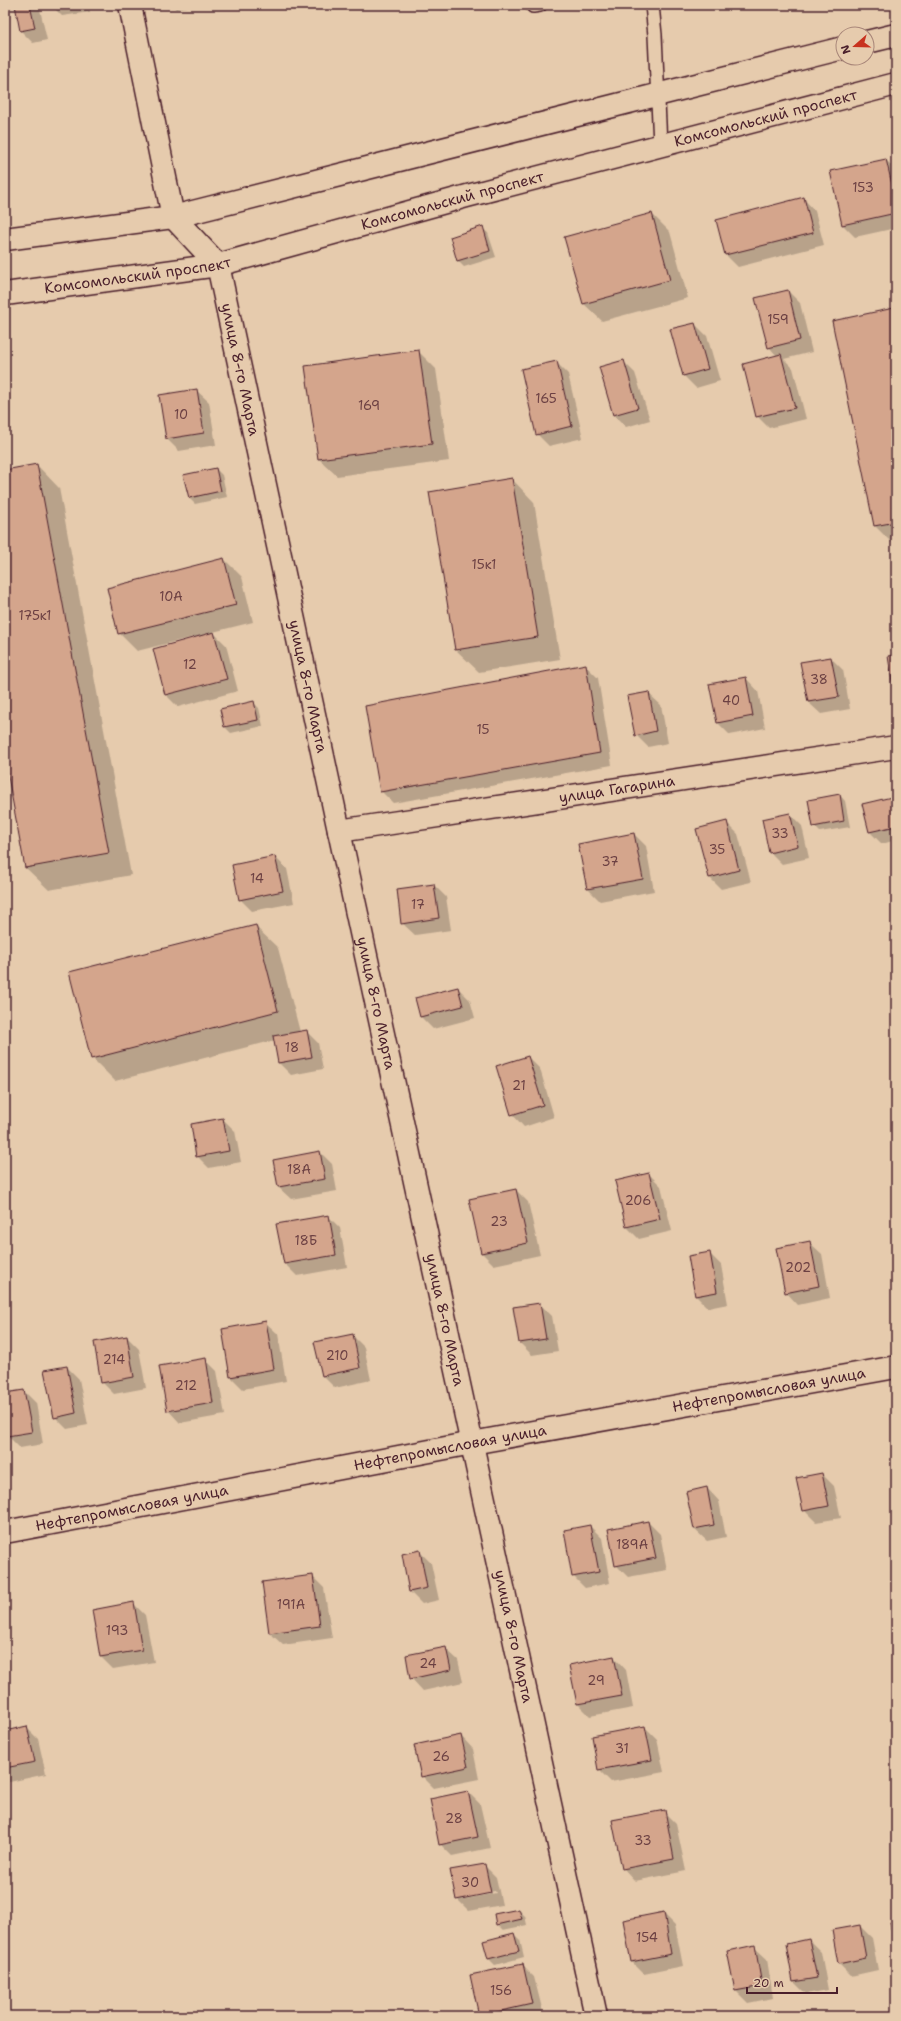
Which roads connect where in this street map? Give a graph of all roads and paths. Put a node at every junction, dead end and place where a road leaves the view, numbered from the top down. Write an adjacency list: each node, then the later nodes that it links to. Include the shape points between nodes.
1 (130, 5): 9 (street)
2 (652, 5): 7 (lane)
3 (896, 35): 4 (street)
4 (875, 40)
5 (835, 50): 7 (street)
6 (896, 84): 8 (street, Комсомольский проспект)
7 (658, 95): 8 (lane); 9 (street)
8 (660, 145): 11 (street, Комсомольский проспект)
9 (173, 217): 10 (street); 11 (street)
10 (5, 239)
11 (218, 265): 12 (street, Комсомольский проспект); 14 (street, улица 8-го Марта)
12 (5, 294)
13 (896, 747): 14 (street, улица Гагарина)
14 (339, 831): 16 (street, улица 8-го Марта)
15 (896, 1367): 16 (street, Нефтепромысловая улица)
16 (472, 1443): 17 (street, Нефтепромысловая улица); 18 (street, улица 8-го Марта)
17 (5, 1532)
18 (596, 2016)

